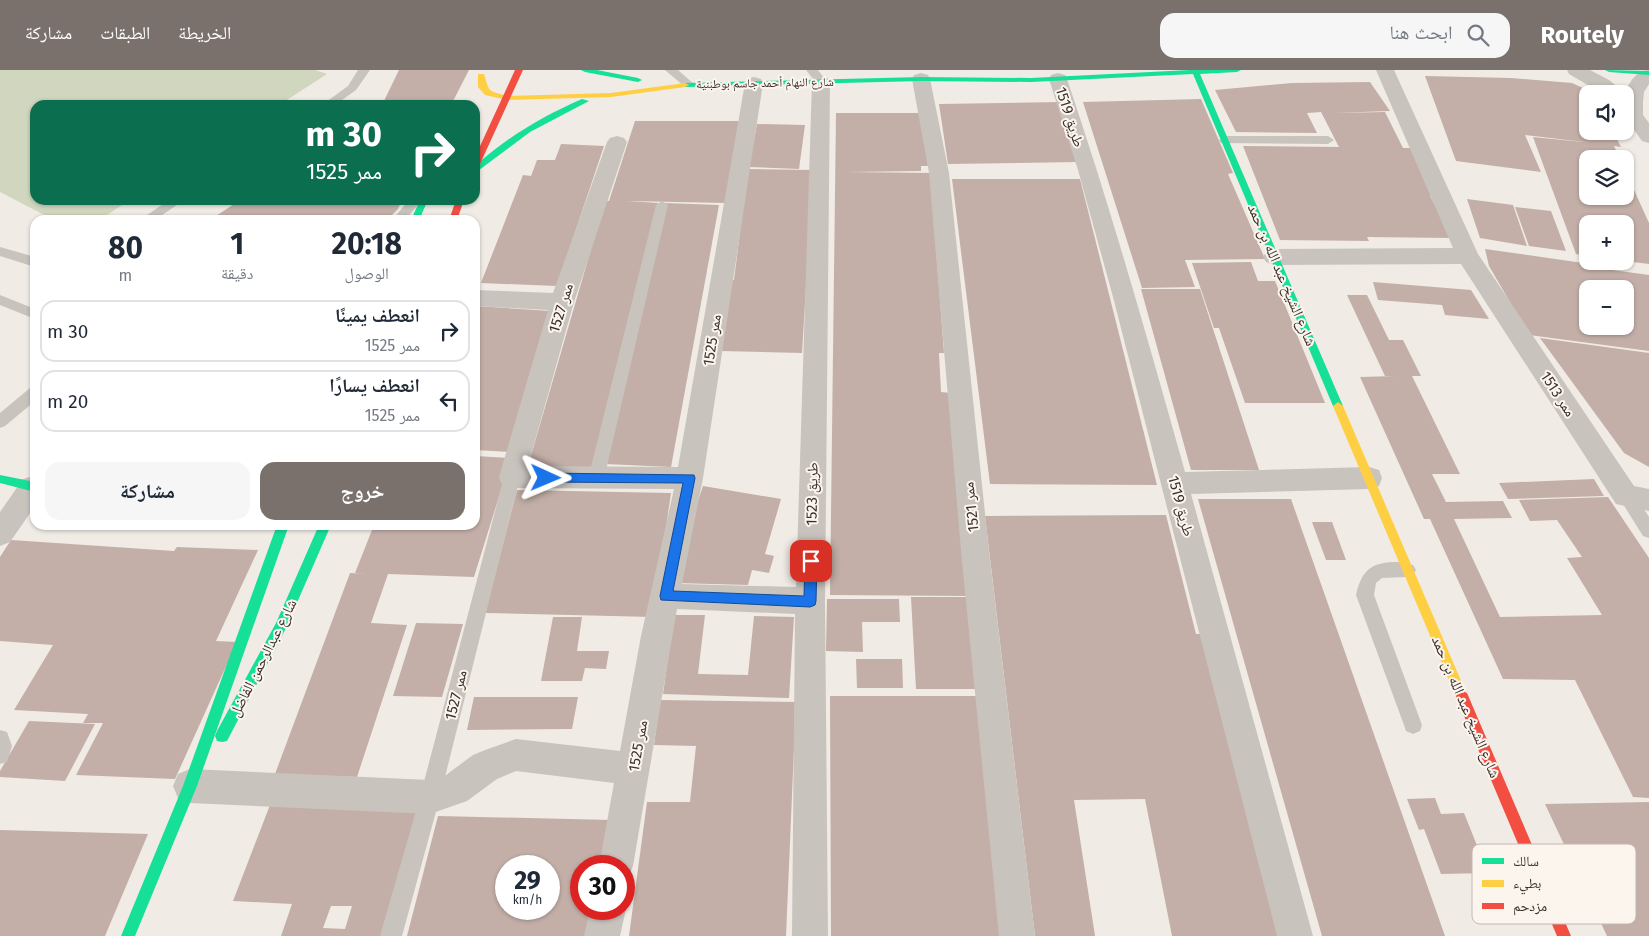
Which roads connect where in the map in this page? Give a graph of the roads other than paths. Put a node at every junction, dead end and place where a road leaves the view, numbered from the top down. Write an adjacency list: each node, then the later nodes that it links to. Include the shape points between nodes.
1 (364, 70): 25 (lane, via 352,88)
2 (519, 70): 18 (street)
3 (585, 70): 15 (street)
4 (671, 70): 19 (lane)
5 (1237, 70): 10 (street, شارع النهام أحمد جاسم بوطبنية)
6 (1384, 70): 38 (street, ممر 1513)
7 (1576, 70): 20 (street)
8 (1609, 70): 11 (street)
9 (482, 73): 23 (street)
10 (1196, 73): 12 (street, شارع النهام أحمد جاسم بوطبنية); 28 (street, شارع الشيخ عبد الله بن حمد)
11 (1649, 73): 21 (street)
12 (1056, 74): 14 (street, شارع النهام أحمد جاسم بوطبنية); 53 (street, طريق 1519, via 1120,279)
13 (816, 76): 14 (street, شارع النهام أحمد جاسم بوطبنية); 17 (street, شارع النهام أحمد جاسم بوطبنية); 63 (street, طريق 1523)
14 (921, 79): 78 (street, ممر 1521, via 939,173 975,551)
15 (638, 80): 16 (street, شارع النهام أحمد جاسم بوطبنية); 19 (street, شارع النهام أحمد جاسم بوطبنية)
16 (586, 83)
17 (754, 83): 19 (street, شارع النهام أحمد جاسم بوطبنية); 49 (street, ممر 1525)
18 (517, 85): 23 (street, via 497,87); 24 (street)
19 (685, 85): 22 (street, شارع النهام أحمد جاسم بوطبنية)
20 (1603, 85)
21 (1634, 92)
22 (610, 95): 24 (street, شارع النهام أحمد جاسم بوطبنية); 32 (street, via 584,101 537,124)
23 (477, 96): 24 (street, شارع النهام أحمد جاسم بوطبنية)
24 (507, 98): 31 (street)
25 (335, 100)
26 (1634, 114): 27 (street)
27 (1649, 137)
28 (1225, 140): 29 (lane); 40 (street, شارع الشيخ عبد الله بن حمد)
29 (1328, 140)
30 (616, 142): 44 (street, ممر 1527)
31 (480, 155)
32 (480, 165)
33 (170, 205): 36 (lane)
34 (412, 205): 37 (lane)
35 (662, 205): 51 (lane)
36 (154, 215)
37 (402, 215)
38 (1464, 249): 40 (street); 56 (street, ممر 1513)
39 (0, 251): 41 (lane)
40 (1274, 257): 50 (street, شارع الشيخ عبد الله بن حمد)
41 (30, 260)
42 (480, 298): 44 (street)
43 (0, 300): 45 (lane)
44 (562, 302): 48 (street, ممر 1527)
45 (30, 312)
46 (30, 396): 47 (lane)
47 (2, 420)
48 (512, 477): 51 (street); 69 (lane, ممر 1527)
49 (690, 478): 51 (street); 62 (street, ممر 1525)
50 (1369, 478): 53 (street); 61 (street, شارع الشيخ عبد الله بن حمد)
51 (596, 479)
52 (0, 480): 54 (street)
53 (1175, 483): 79 (street, طريق 1519)
54 (30, 486)
55 (30, 493): 60 (street)
56 (1637, 498): 59 (lane, ممر 1513)
57 (281, 530): 68 (street, شارع عبدالرحمن الفاضل)
58 (323, 530): 68 (street, شارع عبدالرحمن الفاضل, via 281,626 229,725)
59 (1649, 531)
60 (0, 534)
61 (1407, 570): 64 (lane, via 1378,570 1366,584 1365,596); 70 (street, شارع الشيخ عبد الله بن حمد)
62 (666, 596): 63 (street); 67 (street, ممر 1525, via 656,636)
63 (810, 601): 77 (street, طريق 1523)
64 (1412, 724)
65 (0, 740): 66 (lane)
66 (0, 755)
67 (634, 769): 69 (street, via 516,755 486,767 455,789); 71 (street, ممر 1525)
68 (190, 786): 69 (street); 74 (street, شارع عبدالرحمن الفاضل)
69 (430, 797): 75 (lane, ممر 1527)
70 (1525, 844)
71 (618, 855)
72 (606, 920): 76 (street)
73 (1559, 924): 80 (street, شارع الشيخ عبد الله بن حمد)
74 (128, 936)
75 (392, 936)
76 (602, 936)
77 (810, 936)
78 (1017, 936)
79 (1295, 936)
80 (1564, 936)

